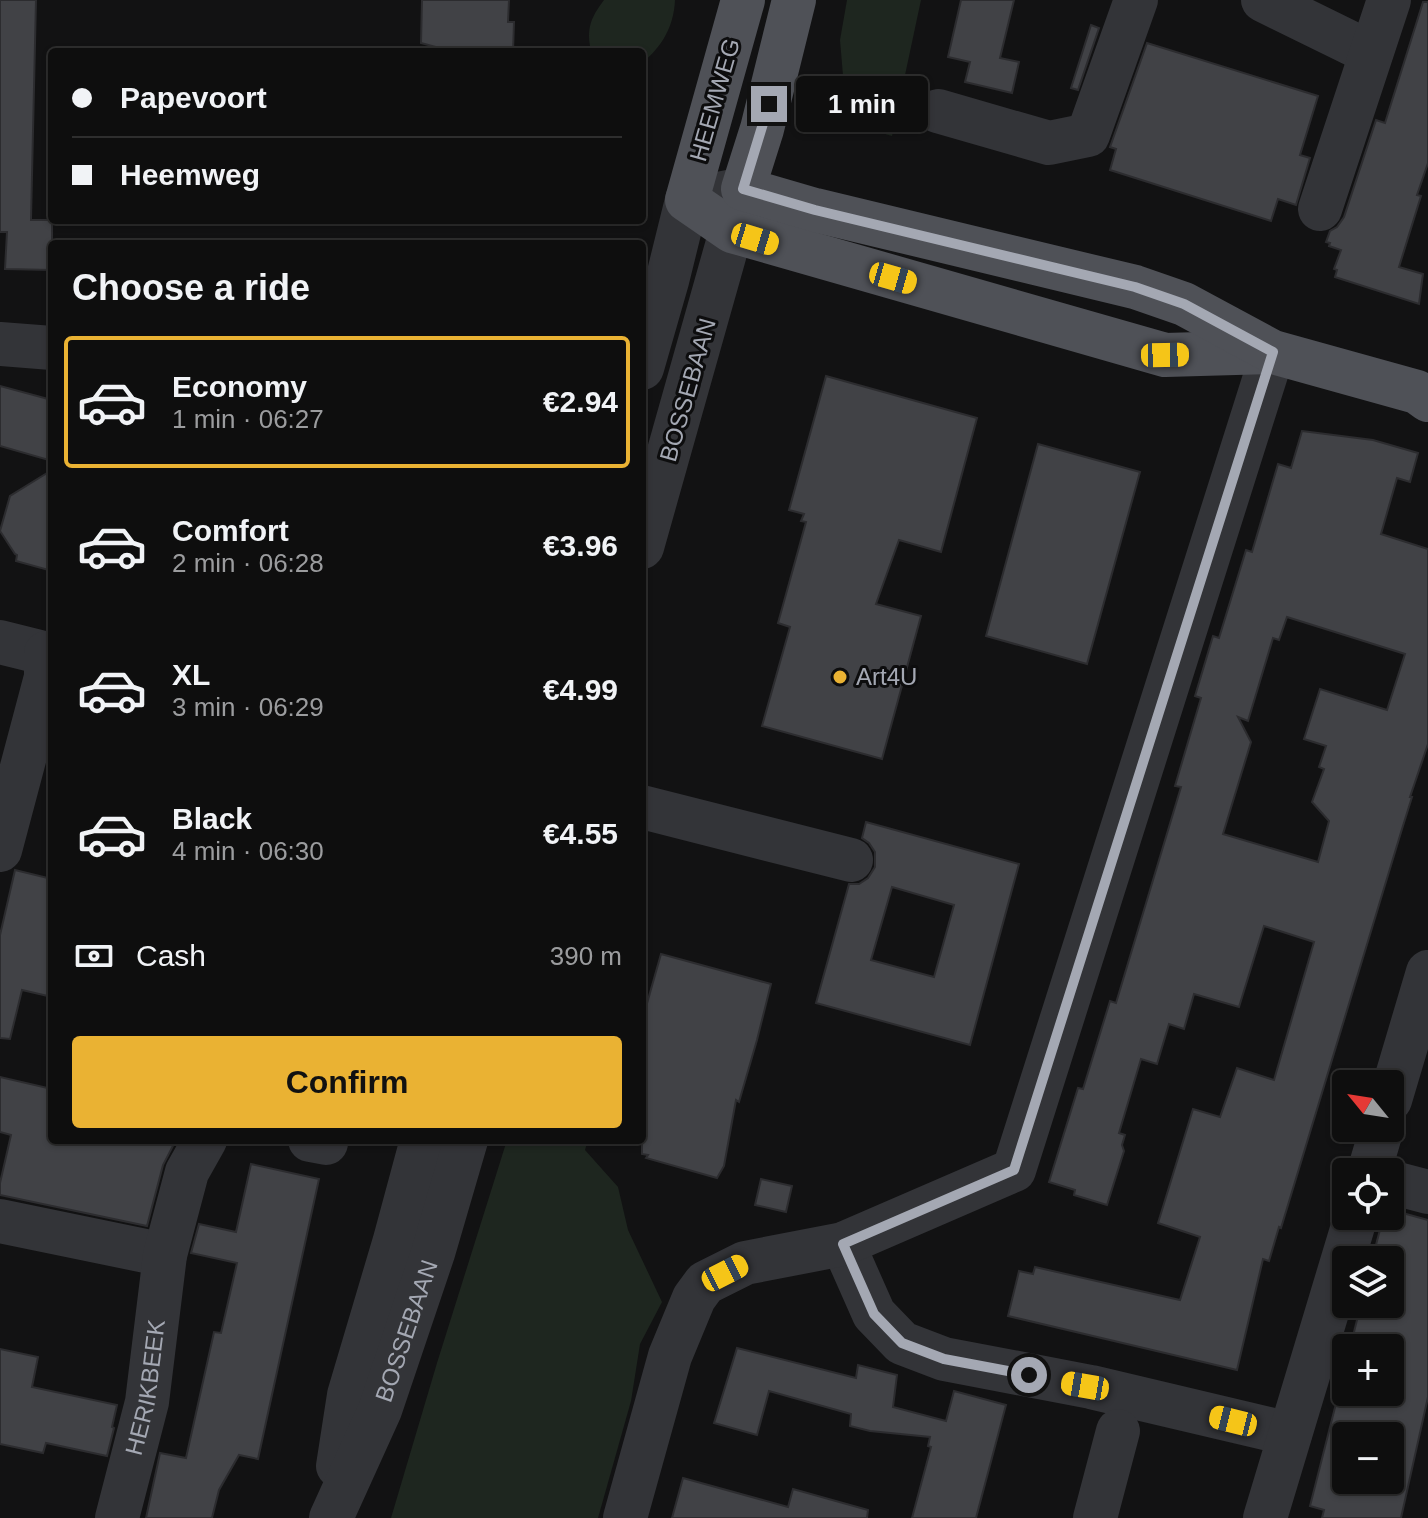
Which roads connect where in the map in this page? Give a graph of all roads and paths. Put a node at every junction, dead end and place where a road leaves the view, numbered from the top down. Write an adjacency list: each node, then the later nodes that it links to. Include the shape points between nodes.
1 (743, 0): 9 (main road, HEEMWEG)
2 (794, 0): 8 (main road, HEEMWEG)
3 (1136, 0): 7 (street, via 1088,135 1049,143)
4 (1263, 0): 6 (street)
5 (1389, 0): 6 (street)
6 (1371, 53): 10 (street)
7 (938, 111)
8 (743, 189): 9 (street); 11 (street, HEEMWEG); 14 (main road, via 1135,287 1184,304)
9 (687, 200): 11 (main road); 15 (street, BOSSEBAAN)
10 (1320, 209)
11 (732, 231): 14 (main road, via 1165,355); 17 (street, BOSSEBAAN)
12 (0, 344): 13 (street)
13 (48, 348)
14 (1273, 352): 16 (main road); 33 (street, via 1014,1170)
15 (646, 354)
16 (1424, 394)
17 (646, 533)
18 (0, 642): 19 (street)
19 (48, 654)
20 (48, 662): 22 (street)
21 (646, 808): 23 (street)
22 (0, 850)
23 (851, 860)
24 (1428, 972): 25 (street)
25 (1399, 1070)
26 (203, 1144): 34 (street, HERIKBEEK, via 187,1172)
27 (421, 1144): 38 (street, BOSSEBAAN, via 349,1395)
28 (465, 1144): 38 (street, BOSSEBAAN, via 380,1410)
29 (1404, 1186): 30 (street)
30 (1428, 1192)
31 (0, 1221): 34 (street)
32 (1352, 1230): 36 (street)
33 (843, 1244): 36 (street, via 874,1314 902,1343 944,1359); 39 (street, via 745,1263 705,1283 670,1356)
34 (165, 1255): 37 (street, HERIKBEEK, via 147,1402)
35 (1118, 1431): 40 (street)
36 (1290, 1434): 41 (street)
37 (117, 1518)
38 (330, 1518)
39 (625, 1518)
40 (1095, 1518)
41 (1265, 1518)

